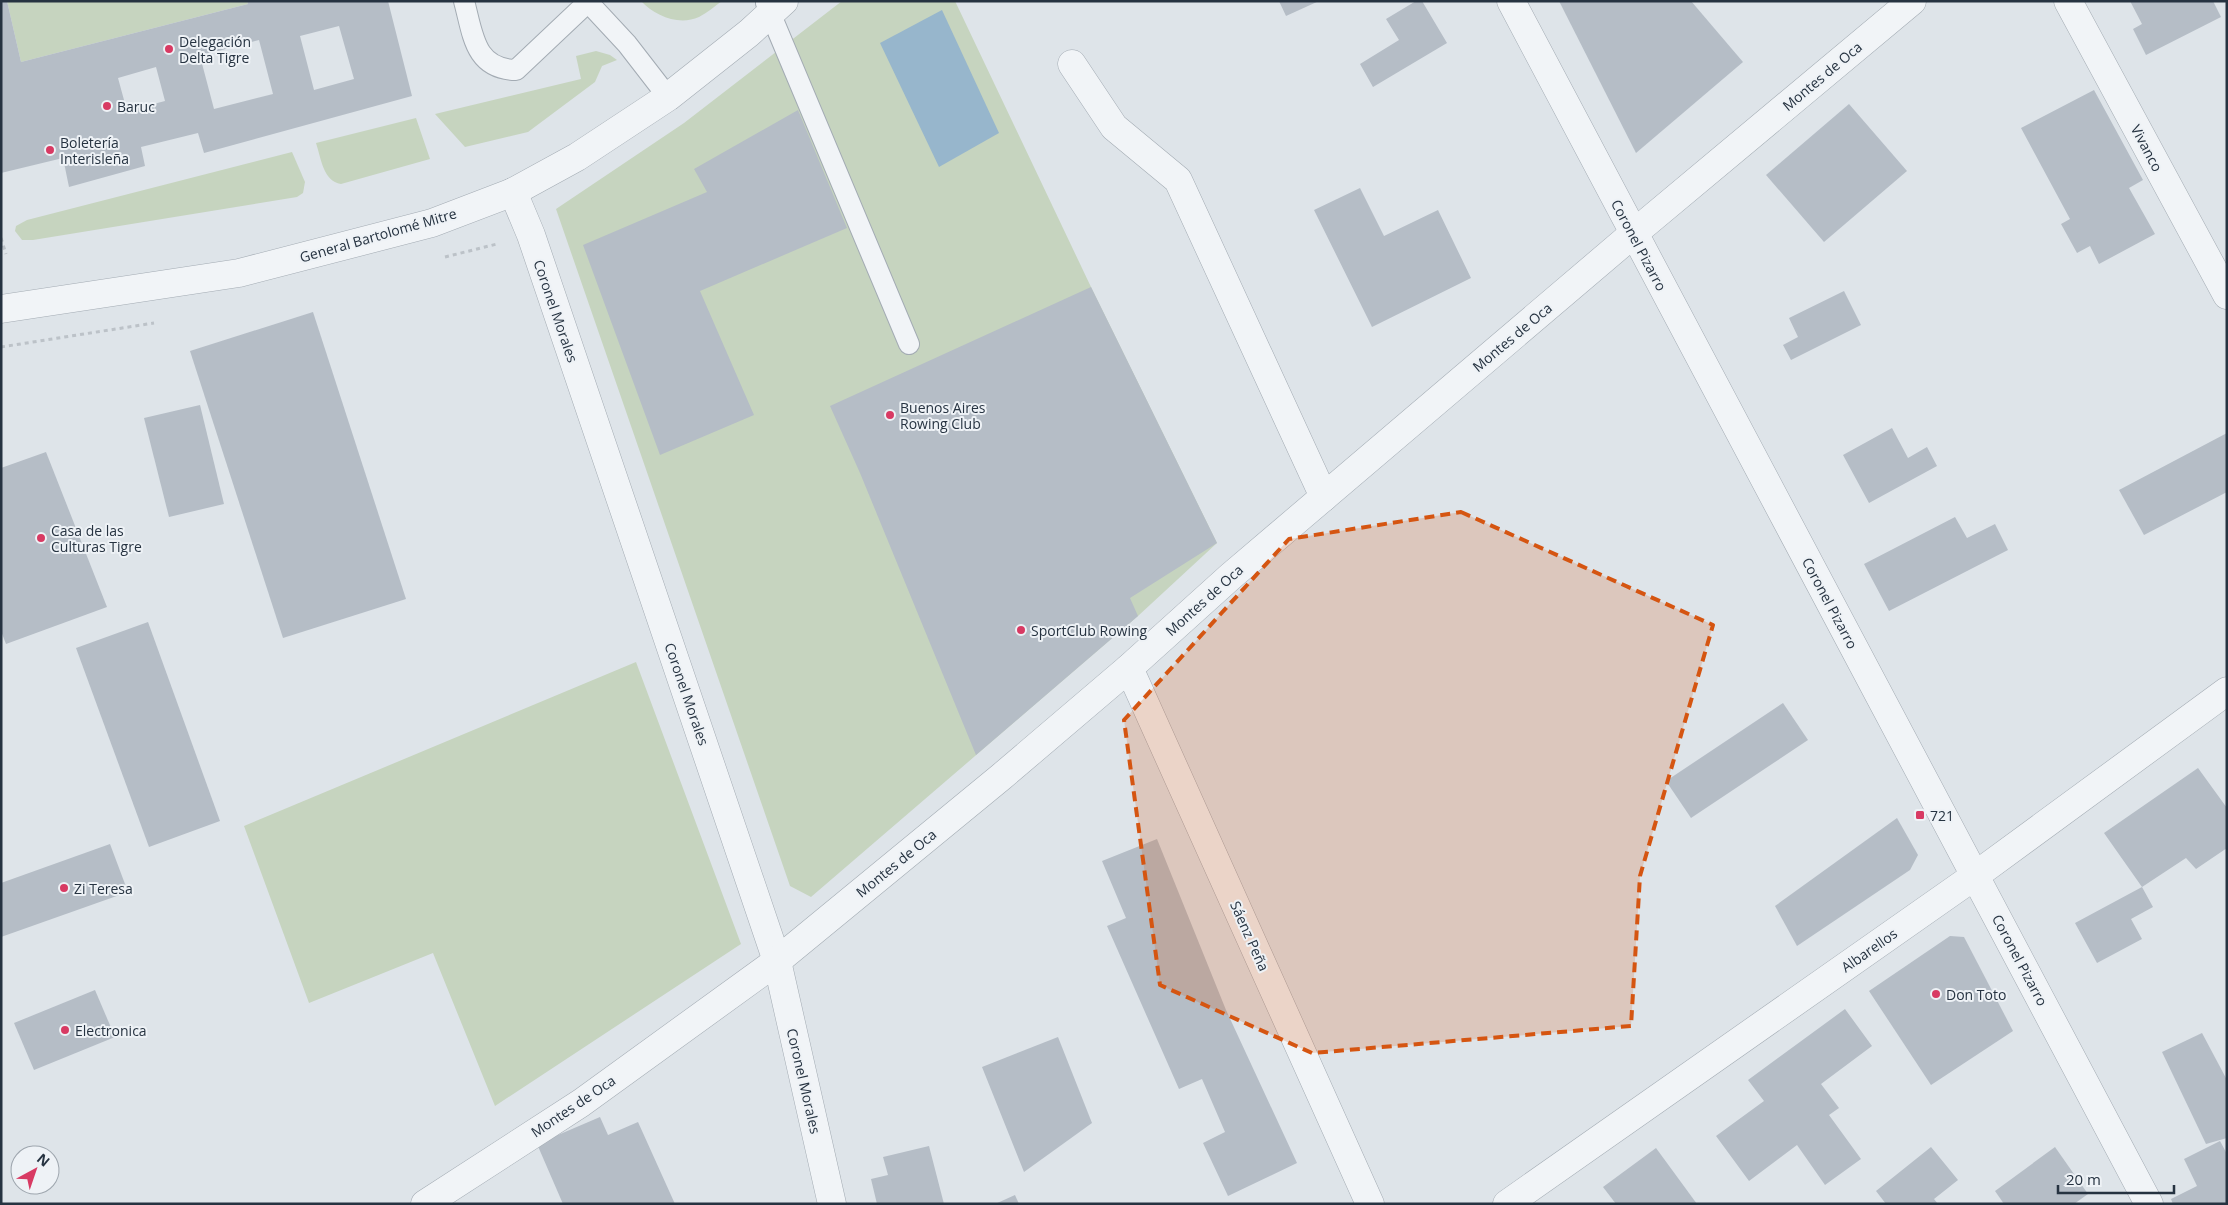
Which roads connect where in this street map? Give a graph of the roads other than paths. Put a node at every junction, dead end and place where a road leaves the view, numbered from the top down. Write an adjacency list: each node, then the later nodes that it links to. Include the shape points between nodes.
1 (464, 1): 5 (lane, via 479,52 490,65 516,70)
2 (1511, 1): 10 (street, Coronel Pizarro)
3 (1912, 1): 10 (street, Montes de Oca)
4 (2068, 1): 11 (street, Vivanco)
5 (587, 2): 8 (lane, via 627,44)
6 (773, 5): 8 (street, General Bartolomé Mitre, via 750,33); 13 (lane)
7 (1072, 64): 14 (street, via 1114,127 1178,180)
8 (668, 97): 9 (street, General Bartolomé Mitre, via 577,157)
9 (513, 192): 12 (street, General Bartolomé Mitre, via 432,223 239,273); 18 (street, Coronel Morales, via 534,244)
10 (1632, 234): 14 (street, Montes de Oca); 17 (street, Coronel Pizarro)
11 (2227, 295)
12 (1, 308)
13 (910, 344)
14 (1324, 497): 15 (street, Montes de Oca)
15 (1129, 668): 18 (street, Montes de Oca); 21 (street, Sáenz Peña)
16 (2227, 691): 17 (street, Albarellos)
17 (1976, 875): 22 (street, Albarellos); 23 (street, Coronel Pizarro)
18 (777, 961): 19 (street, Montes de Oca, via 580,1103); 20 (street, Coronel Morales)
19 (425, 1204)
20 (832, 1204)
21 (1370, 1204)
22 (1507, 1204)
23 (2149, 1204)

